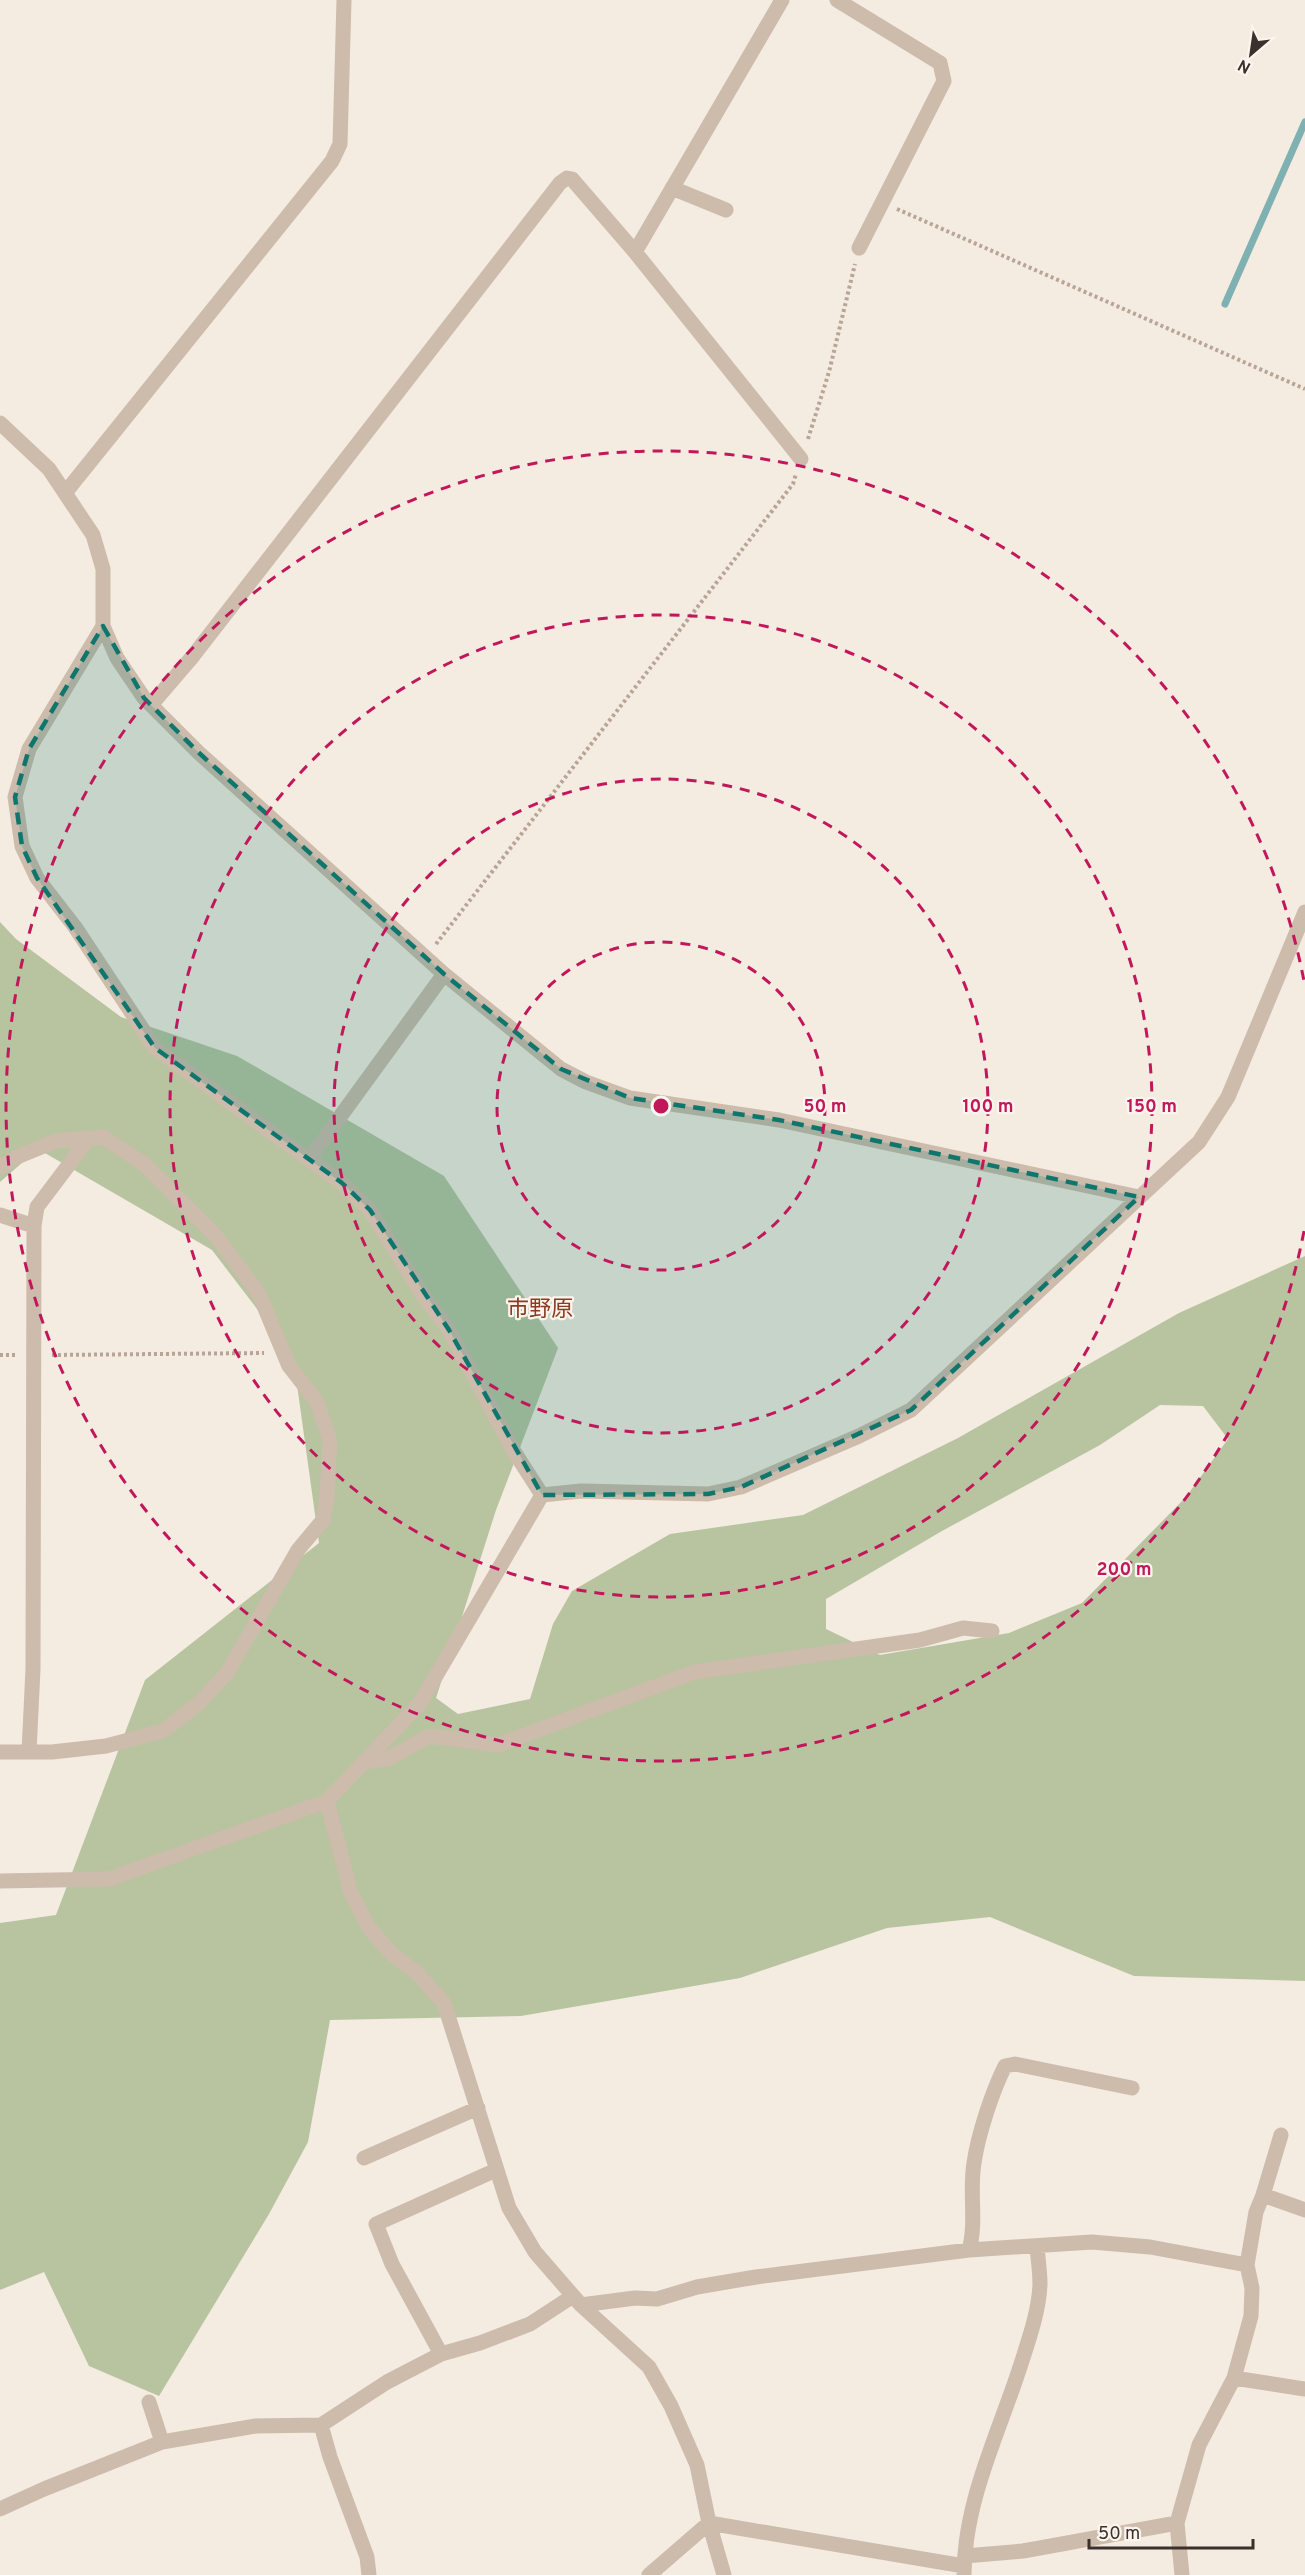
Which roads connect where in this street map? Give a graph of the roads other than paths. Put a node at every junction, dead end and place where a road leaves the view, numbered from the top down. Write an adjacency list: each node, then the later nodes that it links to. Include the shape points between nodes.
1 (344, 0): 10 (street, via 340,144 332,161)
2 (782, 0): 4 (street)
3 (837, 0): 6 (street, via 940,63 944,81)
4 (672, 188): 5 (street); 7 (street)
5 (726, 210)
6 (859, 248)
7 (635, 252): 9 (street); 12 (street, via 572,178 560,183)
8 (0, 423): 10 (street, via 49,469)
9 (801, 459)
10 (64, 493): 11 (street, via 93,535 103,569)
11 (103, 626): 12 (street, via 117,658); 16 (street, via 29,749 15,797 22,846 37,878 75,927 155,1048)
12 (151, 705): 14 (street)
13 (1305, 912): 18 (street, via 1228,1097 1199,1142)
14 (444, 974): 16 (street); 18 (street, via 561,1069 630,1098 779,1120)
15 (89, 1138): 17 (street, via 56,1141); 20 (street, via 37,1207); 24 (street, via 103,1137 144,1164 215,1235 260,1294 289,1366 317,1402 330,1441 327,1496 323,1520 298,1550 227,1673 199,1703 163,1731 106,1746)
16 (310, 1158): 21 (street, via 370,1210 448,1330)
17 (0, 1167)
18 (1140, 1197): 21 (street, via 911,1410 859,1436 741,1486 708,1494 581,1491)
19 (0, 1215): 20 (street)
20 (34, 1226): 24 (street, via 33,1669)
21 (542, 1495): 25 (street, via 420,1702)
22 (992, 1631): 25 (street, via 963,1628 920,1640 694,1672 498,1745 427,1737 388,1759)
23 (0, 1752): 24 (street)
24 (29, 1752)
25 (364, 1762): 26 (street)
26 (327, 1801): 27 (street, via 109,1879); 29 (street, via 351,1893 369,1928 444,2003)
27 (0, 1881)
28 (1132, 2088): 36 (street, via 1015,2064 1005,2066 974,2164 973,2236)
29 (478, 2108): 31 (street); 32 (street)
30 (1281, 2135): 33 (street)
31 (364, 2158)
32 (496, 2170): 38 (street, via 509,2208 535,2253); 39 (street, via 376,2224 392,2264)
33 (1263, 2195): 34 (street); 37 (street, via 1256,2212)
34 (1305, 2210)
35 (1037, 2247): 36 (street); 37 (street, via 1092,2242 1150,2247); 48 (street, via 1040,2285 1032,2330 982,2472)
36 (969, 2250): 38 (street, via 756,2277 697,2287 657,2299)
37 (1247, 2265): 40 (street, via 1252,2288 1251,2316)
38 (577, 2301): 39 (street, via 530,2324); 46 (street, via 649,2367 697,2465)
39 (441, 2354): 43 (street, via 387,2382)
40 (1234, 2378): 41 (street); 47 (street, via 1199,2445)
41 (1305, 2389)
42 (149, 2402): 44 (street)
43 (321, 2425): 44 (street, via 256,2426); 49 (street, via 368,2557)
44 (162, 2442): 45 (street)
45 (0, 2509)
46 (709, 2523): 48 (street); 50 (street); 51 (street)
47 (1177, 2523): 48 (street); 52 (street)
48 (964, 2566)
49 (369, 2575)
50 (649, 2575)
51 (724, 2575)
52 (1182, 2575)

